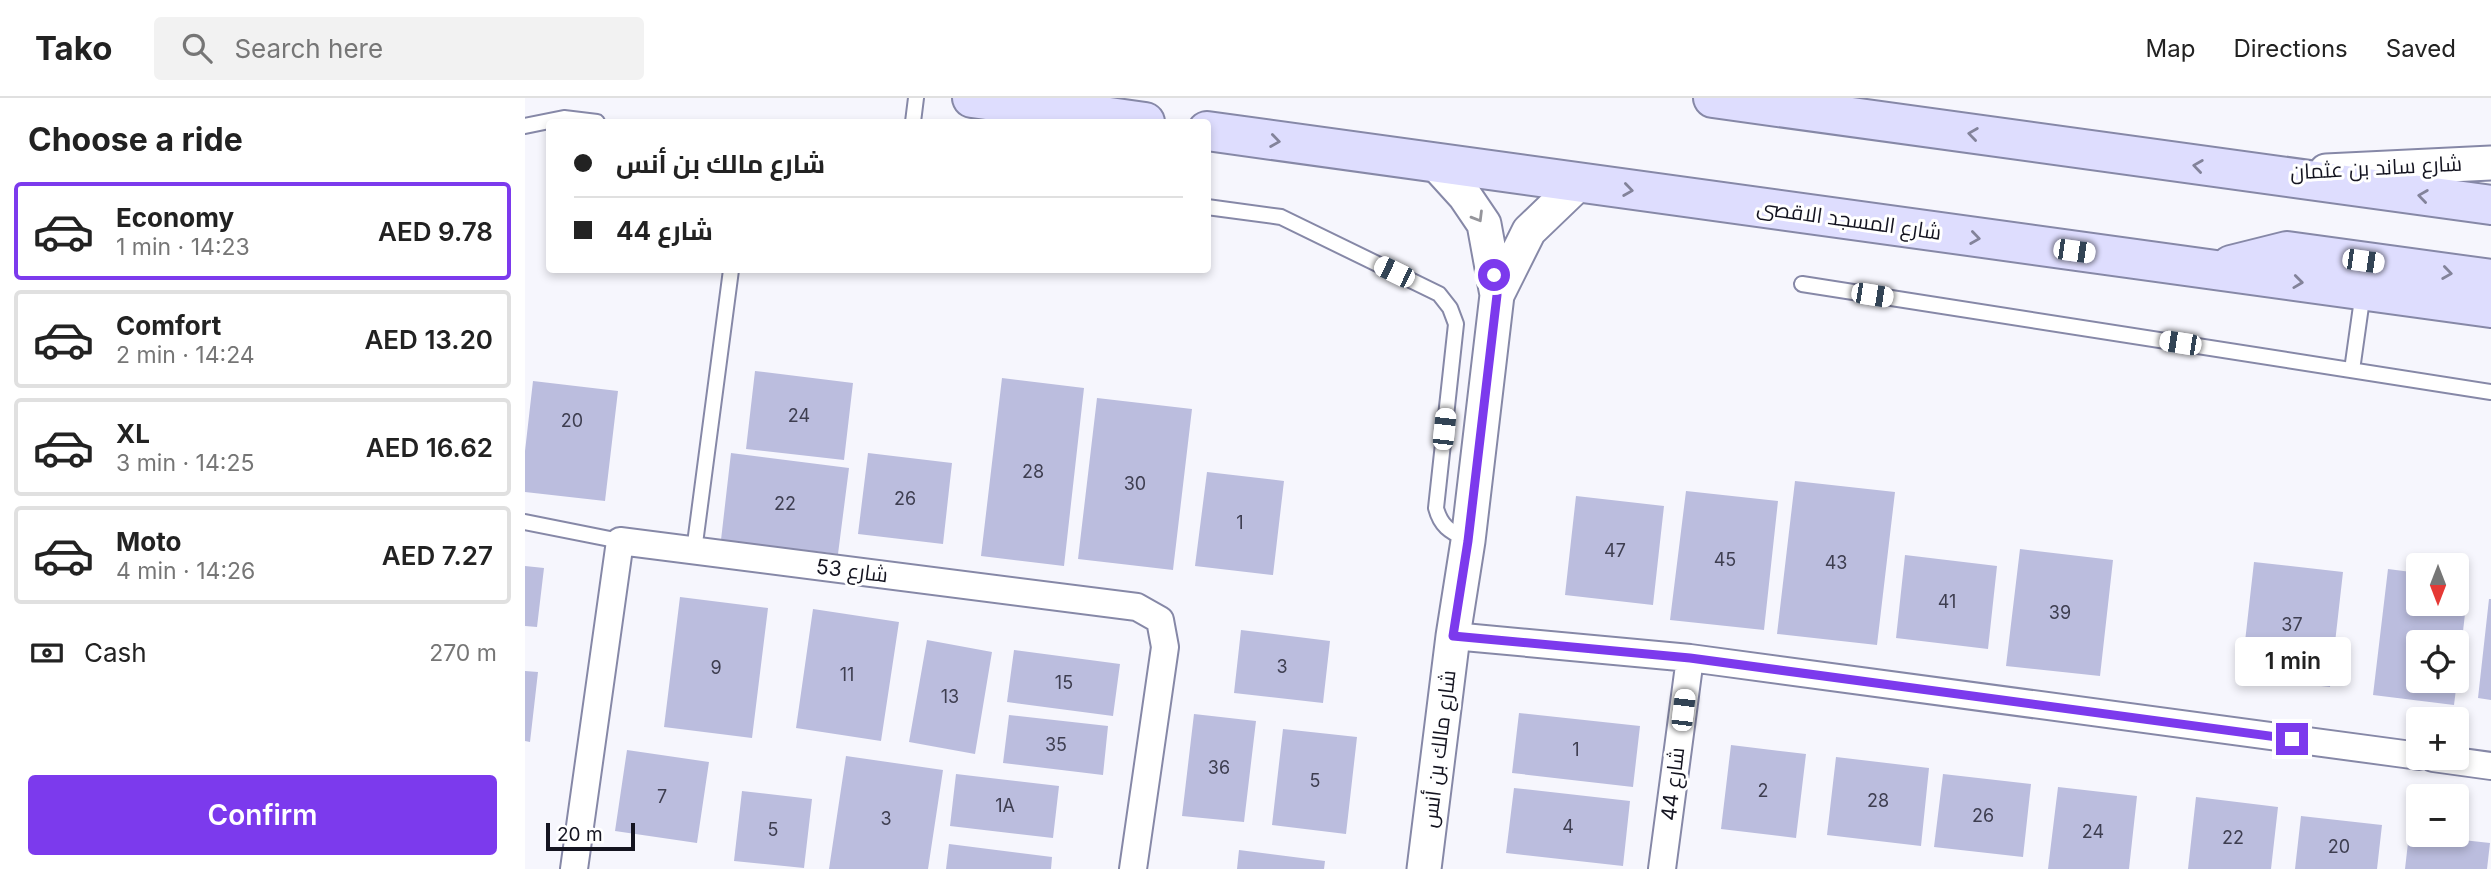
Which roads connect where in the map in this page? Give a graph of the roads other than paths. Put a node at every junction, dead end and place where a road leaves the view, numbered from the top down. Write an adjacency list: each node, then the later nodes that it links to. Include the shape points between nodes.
1 (916, 98): 4 (lane)
2 (972, 98): 5 (main road)
3 (1713, 98): 11 (main road, one-way to 3)
4 (913, 119)
5 (1123, 119)
6 (546, 122): 7 (lane)
7 (525, 126)
8 (1211, 132): 9 (main road, شارع المسجد الاقصى, one-way to 9)
9 (1436, 163): 12 (main road, شارع المسجد الاقصى); 20 (street, شارع مالك بن أنس, one-way to 20, via 1484,224)
10 (2491, 163): 11 (street, شارع ساند بن عثمان)
11 (2260, 174): 13 (main road, one-way to 11)
12 (1579, 183): 15 (main road, شارع المسجد الاقصى, one-way to 15); 20 (street, شارع مالك بن أنس, via 1529,231)
13 (2491, 205)
14 (1211, 208): 26 (lane, via 1281,218 1439,294 1456,324 1436,508 1446,529)
15 (2212, 270): 17 (main road, one-way to 17, via 2287,251); 19 (main road, شارع المسجد الاقصى, one-way to 19)
16 (731, 273): 27 (lane)
17 (2491, 279)
18 (1802, 284): 22 (lane)
19 (2363, 290): 21 (main road, شارع المسجد الاقصى); 22 (lane)
20 (1497, 295): 26 (street, شارع مالك بن أنس)
21 (2491, 308)
22 (2352, 370): 23 (lane)
23 (2491, 392)
24 (525, 522): 25 (lane)
25 (620, 541): 27 (street, شارع 53); 33 (street)
26 (1468, 541): 28 (street, شارع مالك بن أنس)
27 (694, 551): 34 (street, شارع 53, via 1137,607 1160,620 1164,647)
28 (1453, 636): 29 (street); 35 (street, شارع مالك بن أنس)
29 (1690, 658): 30 (street); 36 (street, شارع 44)
30 (2406, 754)
31 (2469, 763): 32 (street)
32 (2491, 766)
33 (574, 869)
34 (1133, 869)
35 (1424, 869)
36 (1662, 869)

